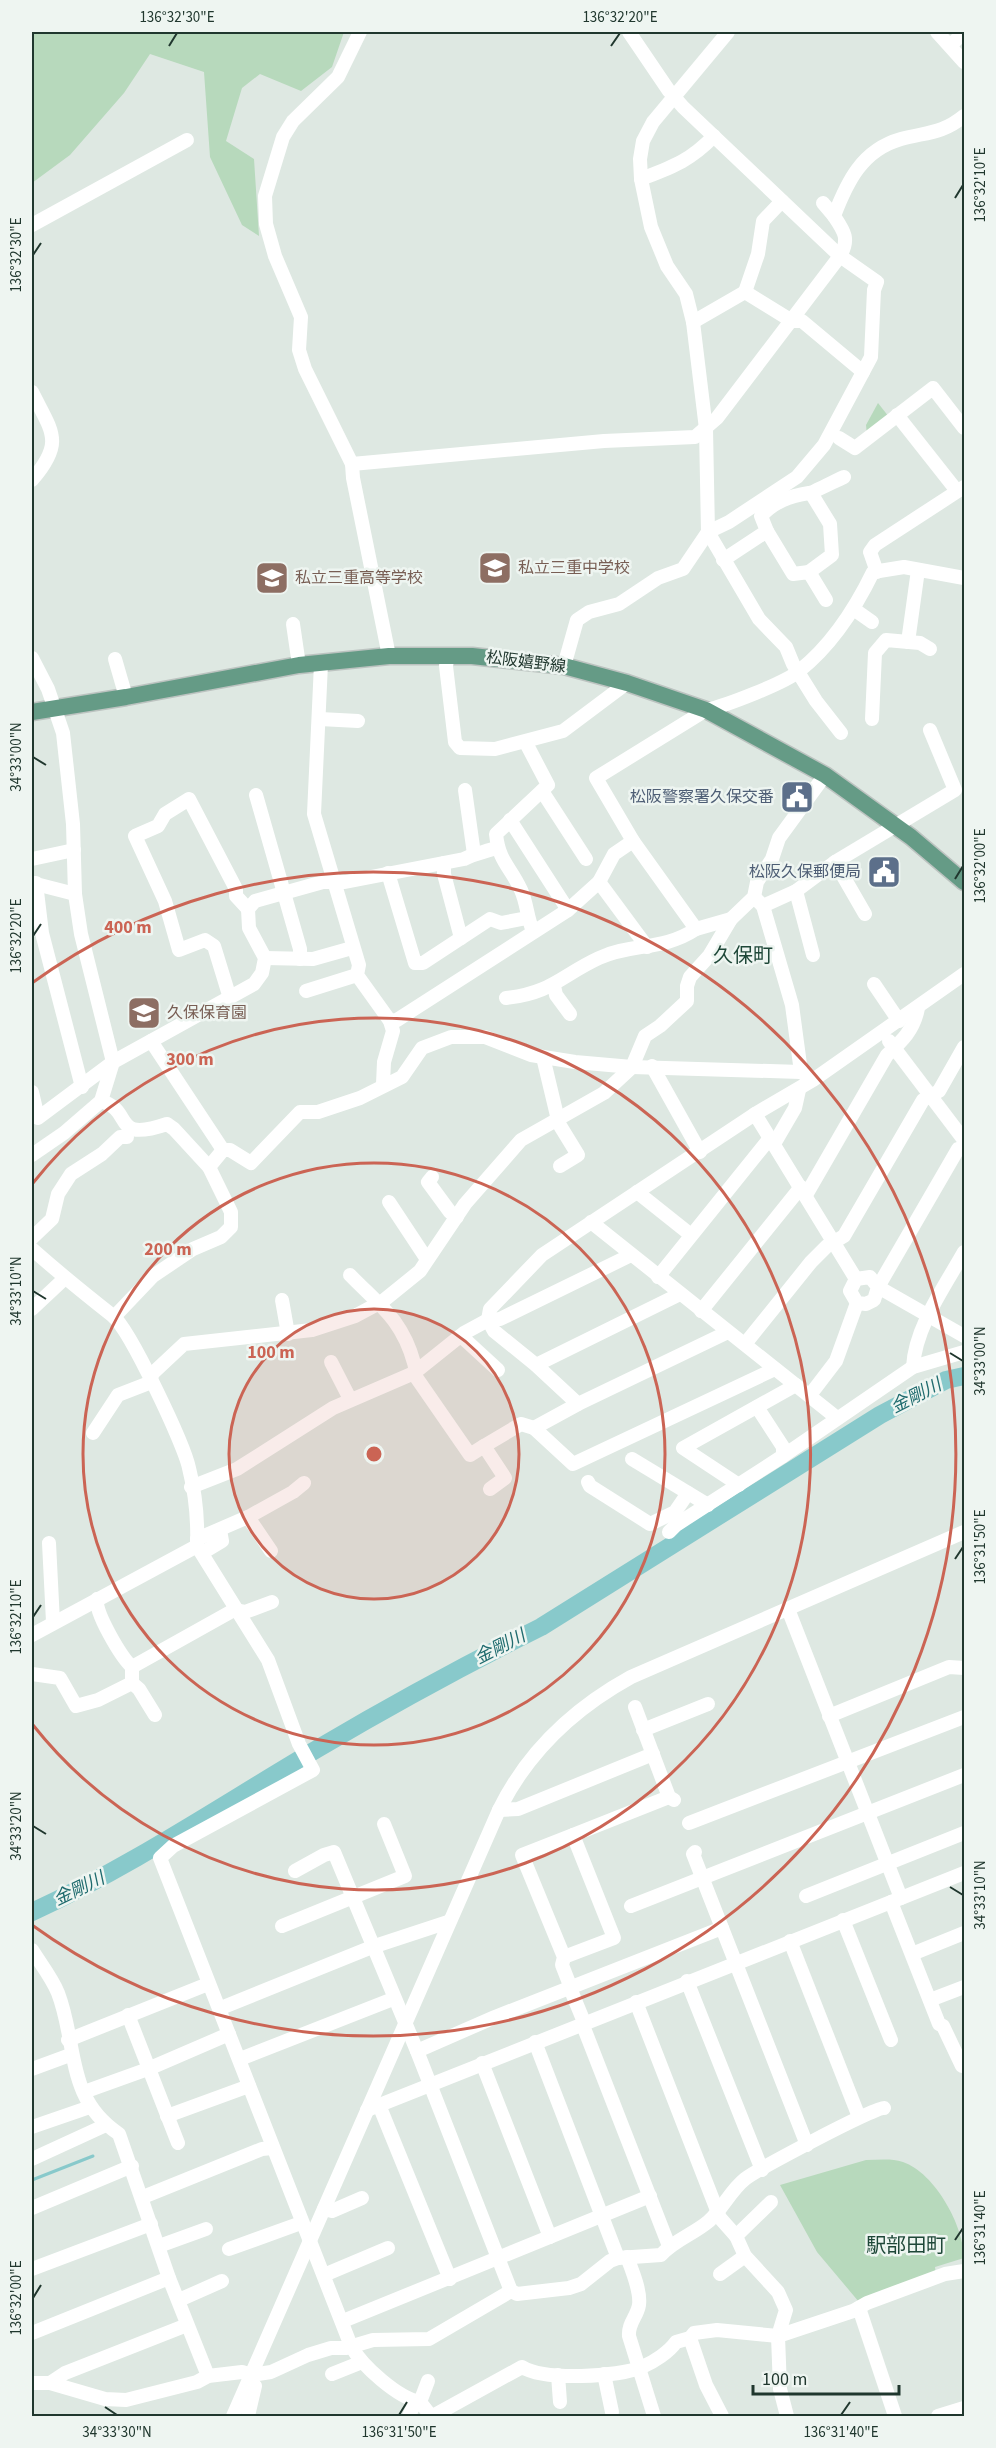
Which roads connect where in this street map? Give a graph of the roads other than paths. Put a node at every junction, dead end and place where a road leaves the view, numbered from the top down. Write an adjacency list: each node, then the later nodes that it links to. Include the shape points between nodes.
1 (360, 32): 27 (street, via 338,77 293,121 283,137 265,196 266,224 275,256 301,317 299,350 305,369)
2 (629, 32): 8 (street)
3 (728, 32): 8 (street)
4 (937, 32): 6 (street)
5 (964, 32): 6 (street)
6 (951, 45): 7 (street)
7 (964, 62)
8 (675, 98): 10 (street); 12 (street, via 653,122 643,141)
9 (964, 116): 15 (street, via 945,130 899,140 869,155 847,182)
10 (714, 136): 12 (street, via 682,163); 13 (street)
11 (186, 140): 16 (street)
12 (641, 179): 20 (street, via 651,227 667,267 686,294)
13 (782, 201): 17 (street); 18 (street, via 763,221 758,254)
14 (823, 202): 15 (street)
15 (834, 216): 17 (street, via 846,234)
16 (32, 225)
17 (840, 256): 19 (street); 21 (street, via 877,282 872,357)
18 (745, 292): 19 (street); 20 (street)
19 (792, 321): 21 (street, via 801,321); 25 (street)
20 (693, 322): 25 (street)
21 (863, 372): 33 (street, via 810,464 771,495)
22 (32, 392): 29 (street, via 54,440 51,453)
23 (897, 415): 24 (street, via 933,388); 26 (street, via 855,448); 30 (street)
24 (964, 428)
25 (705, 429): 27 (street, via 695,437 604,441); 33 (street)
26 (839, 438)
27 (352, 464): 46 (street)
28 (844, 477): 31 (street)
29 (32, 480)
30 (961, 489): 37 (street, via 875,545 870,552)
31 (811, 493): 32 (street, via 778,501 768,508 761,516); 36 (street, via 830,524 832,555)
32 (767, 531): 34 (street); 36 (street, via 793,574)
33 (708, 532): 34 (street); 51 (street, via 683,569 658,578 619,604 589,612 577,620)
34 (723, 560): 52 (street, via 759,619 786,647)
35 (918, 570): 37 (street, via 904,567); 38 (street); 43 (street)
36 (810, 572): 39 (street)
37 (877, 572): 40 (street, via 873,572)
38 (964, 578)
39 (826, 600)
40 (855, 610): 41 (street); 52 (street)
41 (872, 622)
42 (293, 624): 50 (street)
43 (908, 642): 44 (street); 59 (street, via 886,640 875,653)
44 (930, 649)
45 (448, 655): 46 (main road, 松阪嬉野線); 51 (main road, 松阪嬉野線); 63 (street, via 455,742 460,748 495,749)
46 (389, 656): 49 (main road, 松阪嬉野線)
47 (32, 658): 55 (street)
48 (115, 659): 54 (street)
49 (321, 664): 50 (main road, 松阪嬉野線); 58 (street)
50 (299, 665): 54 (main road, 松阪嬉野線)
51 (564, 666): 53 (main road, 松阪嬉野線)
52 (798, 672): 56 (street); 62 (street)
53 (627, 683): 56 (main road, 松阪嬉野線); 63 (street, via 563,731)
54 (126, 697): 55 (main road, 松阪嬉野線)
55 (54, 707): 57 (main road, 松阪嬉野線); 72 (street, via 65,744)
56 (705, 710): 64 (main road, 松阪嬉野線); 70 (street, via 596,778)
57 (32, 712)
58 (320, 719): 60 (street); 79 (street, via 314,814)
59 (872, 719)
60 (358, 721)
61 (930, 730): 69 (street, via 956,790)
62 (841, 733)
63 (526, 743): 66 (street, via 548,785)
64 (825, 775): 69 (main road, 松阪嬉野線); 86 (street, via 779,838 772,859 757,882)
65 (465, 790): 73 (street)
66 (542, 791): 68 (street); 75 (street)
67 (256, 795): 85 (street)
68 (510, 820): 71 (street, via 496,834); 88 (street)
69 (895, 825): 76 (street); 81 (main road, 松阪嬉野線)
70 (633, 841): 80 (street, via 614,854); 92 (street)
71 (498, 847): 73 (street); 90 (street, via 498,854 522,891)
72 (74, 850): 74 (street); 84 (street)
73 (474, 854): 77 (street)
74 (32, 859)
75 (586, 859)
76 (835, 862): 83 (street); 89 (street)
77 (444, 863): 78 (street); 95 (street)
78 (388, 873): 79 (street); 95 (street, via 415,963 423,963)
79 (333, 882): 85 (street); 97 (street)
80 (599, 882): 88 (street); 96 (street)
81 (964, 882)
82 (34, 883): 84 (street); 94 (street)
83 (796, 891): 86 (street); 98 (street)
84 (75, 894): 117 (street)
85 (284, 894): 87 (street, via 255,901); 100 (street)
86 (759, 902): 91 (street); 120 (street, via 792,1005)
87 (248, 909): 99 (street, via 249,928); 106 (street, via 236,896 219,852 189,799 165,814 158,826 135,836 165,901 179,950 205,940 214,946)
88 (568, 910): 93 (street)
89 (865, 914)
90 (527, 918): 93 (street); 95 (street, via 501,923 490,919)
91 (731, 919): 92 (street); 119 (street, via 709,956 690,977 687,1000 645,1036)
92 (696, 929): 96 (street, via 678,940)
93 (533, 932): 110 (street)
94 (37, 935): 123 (street)
95 (461, 938)
96 (647, 947): 104 (street, via 600,957)
97 (352, 948): 100 (street); 101 (street)
98 (813, 956)
99 (265, 958): 100 (street); 106 (street, via 262,973 254,984 235,996)
100 (300, 959)
101 (357, 975): 105 (street); 110 (street)
102 (961, 980): 108 (street)
103 (874, 984): 111 (street)
104 (554, 986): 107 (street); 109 (street)
105 (306, 991)
106 (229, 995): 113 (street)
107 (506, 998)
108 (918, 1008): 111 (street); 115 (street, via 916,1021)
109 (570, 1014)
110 (390, 1021): 122 (street, via 393,1031 384,1062)
111 (899, 1021): 112 (street)
112 (883, 1032): 115 (street); 121 (street)
113 (151, 1041): 117 (street); 135 (street, via 185,1085)
114 (964, 1047): 126 (street, via 939,1091)
115 (894, 1048): 126 (street); 141 (street)
116 (543, 1057): 119 (street); 122 (street, via 484,1037 451,1037 422,1048 402,1077); 129 (street)
117 (113, 1062): 123 (street); 127 (street)
118 (652, 1066): 119 (street); 120 (street); 136 (street)
119 (632, 1067): 129 (street, via 604,1093)
120 (801, 1072): 121 (street)
121 (813, 1080): 124 (street)
122 (383, 1084): 135 (street, via 335,1107 300,1112 251,1163)
123 (82, 1087): 130 (street)
124 (799, 1090): 128 (street); 133 (street, via 795,1108)
125 (32, 1092): 130 (street)
126 (931, 1097): 132 (street); 148 (street, via 923,1100 844,1236)
127 (101, 1101): 131 (street, via 108,1103); 137 (street)
128 (755, 1114): 133 (street); 136 (street)
129 (558, 1118): 138 (street, via 578,1155); 144 (street, via 521,1140)
130 (35, 1121)
131 (130, 1137): 139 (street, via 167,1124); 147 (street, via 120,1137 71,1174 58,1194 52,1218)
132 (964, 1140)
133 (772, 1141): 141 (street); 146 (street)
134 (964, 1148): 157 (street, via 958,1149)
135 (223, 1150): 139 (street)
136 (700, 1152): 142 (street)
137 (32, 1155)
138 (560, 1166)
139 (209, 1167): 165 (street, via 231,1212 231,1227 221,1237 193,1249 153,1276)
140 (432, 1177): 144 (street, via 428,1182)
141 (804, 1191): 148 (street); 163 (street)
142 (637, 1192): 145 (street); 146 (street)
143 (388, 1202): 152 (street)
144 (457, 1217): 152 (street)
145 (591, 1222): 151 (street); 166 (street, via 524,1271 490,1309)
146 (691, 1235): 154 (street)
147 (32, 1238)
148 (836, 1243): 156 (street); 171 (street, via 827,1246 811,1262)
149 (32, 1249): 155 (street)
150 (964, 1252): 164 (street)
151 (631, 1255): 154 (street); 166 (street, via 500,1319)
152 (426, 1258): 160 (street, via 420,1271)
153 (350, 1275): 160 (street)
154 (658, 1277): 158 (street)
155 (64, 1279): 162 (street); 165 (street)
156 (856, 1279): 157 (street, via 870,1277); 161 (street, via 850,1291)
157 (878, 1287): 161 (street, via 874,1300); 164 (street)
158 (680, 1294): 163 (street); 174 (street)
159 (282, 1300): 168 (street)
160 (380, 1302): 168 (street, via 355,1316); 178 (street, via 397,1323 415,1365)
161 (858, 1303): 181 (street, via 836,1361)
162 (32, 1309)
163 (701, 1311): 167 (street)
164 (929, 1315): 170 (street); 175 (street)
165 (114, 1317): 179 (street)
166 (488, 1320): 169 (street); 174 (street, via 494,1331)
167 (728, 1332): 171 (street); 183 (street)
168 (288, 1334): 179 (street, via 184,1344)
169 (461, 1336): 177 (street); 178 (street)
170 (964, 1336)
171 (745, 1344): 176 (street)
172 (964, 1352): 175 (street)
173 (331, 1362): 182 (street)
174 (536, 1365): 183 (street)
175 (914, 1367): 185 (street)
176 (775, 1369): 180 (street); 191 (street)
177 (498, 1370)
178 (414, 1372): 182 (street); 188 (street, via 470,1455)
179 (151, 1378): 187 (street, via 149,1383 118,1395); 195 (street, via 189,1467)
180 (796, 1385): 181 (street); 184 (street)
181 (810, 1395): 185 (street)
182 (350, 1399): 195 (street, via 237,1469)
183 (578, 1404): 186 (street)
184 (757, 1407): 189 (street, via 783,1448); 194 (street, via 683,1448)
185 (837, 1418): 189 (street)
186 (534, 1428): 188 (street, via 521,1424); 191 (street)
187 (93, 1433)
188 (484, 1446): 196 (street, via 508,1482)
189 (783, 1456): 194 (street)
190 (632, 1459): 197 (street)
191 (573, 1464): 199 (street, via 584,1490)
192 (304, 1482): 200 (street)
193 (588, 1482): 197 (street, via 650,1524 675,1512)
194 (739, 1485): 198 (street)
195 (191, 1487): 204 (street)
196 (490, 1489)
197 (688, 1494): 198 (street)
198 (708, 1504): 201 (street)
199 (618, 1513)
200 (248, 1517): 204 (street); 205 (street)
201 (669, 1532)
202 (964, 1532): 208 (street)
203 (49, 1543): 210 (street)
204 (198, 1546): 206 (street); 209 (street)
205 (271, 1551)
206 (97, 1599): 210 (street); 212 (street, via 96,1605 111,1635)
207 (272, 1602): 209 (street)
208 (788, 1609): 219 (street); 225 (street, via 631,1677 580,1709 533,1755)
209 (240, 1612): 212 (street, via 234,1610); 252 (street, via 268,1660 312,1770 173,1846 160,1858)
210 (53, 1622): 211 (street)
211 (32, 1635)
212 (132, 1667): 215 (street)
213 (964, 1668): 219 (street, via 949,1667)
214 (32, 1674): 215 (street, via 60,1678 76,1706)
215 (132, 1683): 218 (street)
216 (708, 1704): 221 (street)
217 (634, 1707): 221 (street)
218 (155, 1715)
219 (829, 1716): 223 (street)
220 (964, 1717): 223 (street)
221 (643, 1730): 222 (street)
222 (653, 1755): 225 (street, via 518,1809); 230 (street, via 671,1799)
223 (848, 1762): 226 (street); 227 (street)
224 (964, 1775): 226 (street)
225 (499, 1810): 241 (street)
226 (867, 1814): 232 (street); 235 (street)
227 (689, 1823)
228 (384, 1824): 237 (street, via 405,1876)
229 (964, 1833): 232 (street)
230 (573, 1835): 249 (street, via 614,1938); 249 (street, via 522,1855)
231 (695, 1852): 235 (street)
232 (888, 1863): 236 (street); 238 (street)
233 (295, 1871): 237 (street, via 334,1852)
234 (964, 1873): 238 (street)
235 (702, 1878): 239 (street); 243 (street)
236 (806, 1896)
237 (353, 1898): 242 (street); 246 (street)
238 (896, 1900): 240 (street); 248 (street)
239 (631, 1906)
240 (843, 1920): 245 (street); 264 (street)
241 (448, 1922): 246 (street); 261 (street)
242 (282, 1926)
243 (722, 1928): 250 (street); 254 (street)
244 (964, 1933): 248 (street)
245 (790, 1941): 250 (street); 280 (street)
246 (372, 1947): 255 (street); 258 (street)
247 (32, 1950): 263 (street, via 58,1993)
248 (912, 1954): 256 (street)
249 (564, 1957): 254 (street, via 562,1965)
250 (736, 1962): 251 (street); 284 (street)
251 (687, 1981): 257 (street); 288 (street)
252 (208, 1984): 258 (street); 259 (street)
253 (964, 1987): 256 (street)
254 (571, 1988): 260 (street); 266 (street)
255 (393, 2000): 261 (street); 268 (street)
256 (930, 2000): 270 (street)
257 (636, 2002): 260 (street); 295 (street)
258 (220, 2008): 262 (street)
259 (128, 2015): 263 (street); 272 (street)
260 (583, 2022): 265 (street); 289 (street)
261 (404, 2025): 266 (street); 277 (street)
262 (229, 2034): 268 (street); 272 (street)
263 (68, 2040): 267 (street)
264 (891, 2040)
265 (535, 2042): 269 (street); 296 (street)
266 (417, 2051): 273 (street)
267 (70, 2055): 271 (street); 275 (street)
268 (240, 2059): 274 (street)
269 (482, 2063): 273 (street); 301 (street)
270 (961, 2067)
271 (32, 2069)
272 (148, 2069): 275 (street); 279 (street)
273 (429, 2085): 277 (street); 308 (street)
274 (249, 2086): 279 (street); 285 (street)
275 (84, 2092): 276 (street)
276 (90, 2107): 281 (street); 282 (street)
277 (373, 2107): 294 (street); 315 (street)
278 (884, 2108): 280 (street)
279 (167, 2116): 283 (street)
280 (859, 2117): 284 (street)
281 (106, 2125): 286 (street); 287 (street, via 119,2134)
282 (32, 2127)
283 (178, 2143)
284 (807, 2145): 288 (street)
285 (272, 2148): 290 (street); 297 (street)
286 (32, 2159)
287 (132, 2166): 290 (street); 293 (street)
288 (762, 2170): 295 (street, via 743,2180)
289 (650, 2196): 296 (street); 304 (street)
290 (143, 2197): 298 (street)
291 (362, 2198): 294 (street, via 332,2211)
292 (771, 2202): 300 (street)
293 (32, 2208)
294 (324, 2210): 302 (street)
295 (718, 2210): 300 (street); 304 (street, via 705,2224)
296 (601, 2216): 301 (street); 309 (street)
297 (301, 2223): 302 (street); 306 (street)
298 (151, 2224): 303 (street); 310 (street)
299 (206, 2229): 303 (street)
300 (736, 2236): 307 (street)
301 (550, 2237): 308 (street)
302 (311, 2241): 313 (street); 330 (street)
303 (159, 2246): 314 (street)
304 (669, 2246): 309 (street, via 661,2255)
305 (388, 2248): 313 (street)
306 (229, 2249)
307 (745, 2256): 312 (street); 323 (street, via 772,2284 785,2306)
308 (498, 2258): 315 (street); 317 (street)
309 (623, 2258): 317 (street, via 610,2261 592,2278 569,2288 517,2294); 327 (street, via 639,2300 628,2325)
310 (32, 2269)
311 (964, 2271): 319 (street, via 945,2274)
312 (720, 2274)
313 (324, 2275): 320 (street)
314 (169, 2278): 318 (street); 322 (street)
315 (450, 2278): 320 (street)
316 (222, 2281): 318 (street)
317 (511, 2291): 325 (street, via 429,2339 373,2340)
318 (179, 2300): 321 (street)
319 (859, 2308): 323 (street); 347 (street)
320 (343, 2321): 325 (street)
321 (187, 2325): 332 (street); 335 (street, via 65,2373)
322 (32, 2333)
323 (778, 2336): 324 (street, via 717,2330 694,2333); 346 (street, via 780,2389)
324 (690, 2338): 327 (street, via 676,2342); 345 (street, via 706,2385)
325 (351, 2346): 326 (street); 330 (street, via 309,2355 288,2366)
326 (362, 2361): 328 (street); 336 (street, via 378,2377)
327 (638, 2368): 329 (street); 344 (street)
328 (332, 2374)
329 (604, 2374): 331 (street); 339 (street)
330 (251, 2375): 332 (street, via 242,2372); 340 (street); 341 (street, via 257,2379)
331 (558, 2375): 337 (street); 343 (street, via 530,2372 522,2367)
332 (208, 2376): 335 (street, via 126,2400 105,2399)
333 (428, 2380): 336 (street)
334 (32, 2383): 335 (street)
335 (50, 2383)
336 (420, 2402): 342 (street); 343 (street)
337 (560, 2402)
338 (964, 2408): 348 (street)
339 (612, 2412)
340 (233, 2416)
341 (248, 2416)
342 (409, 2416)
343 (432, 2416)
344 (654, 2416)
345 (722, 2416)
346 (787, 2416)
347 (895, 2416)
348 (938, 2416)

